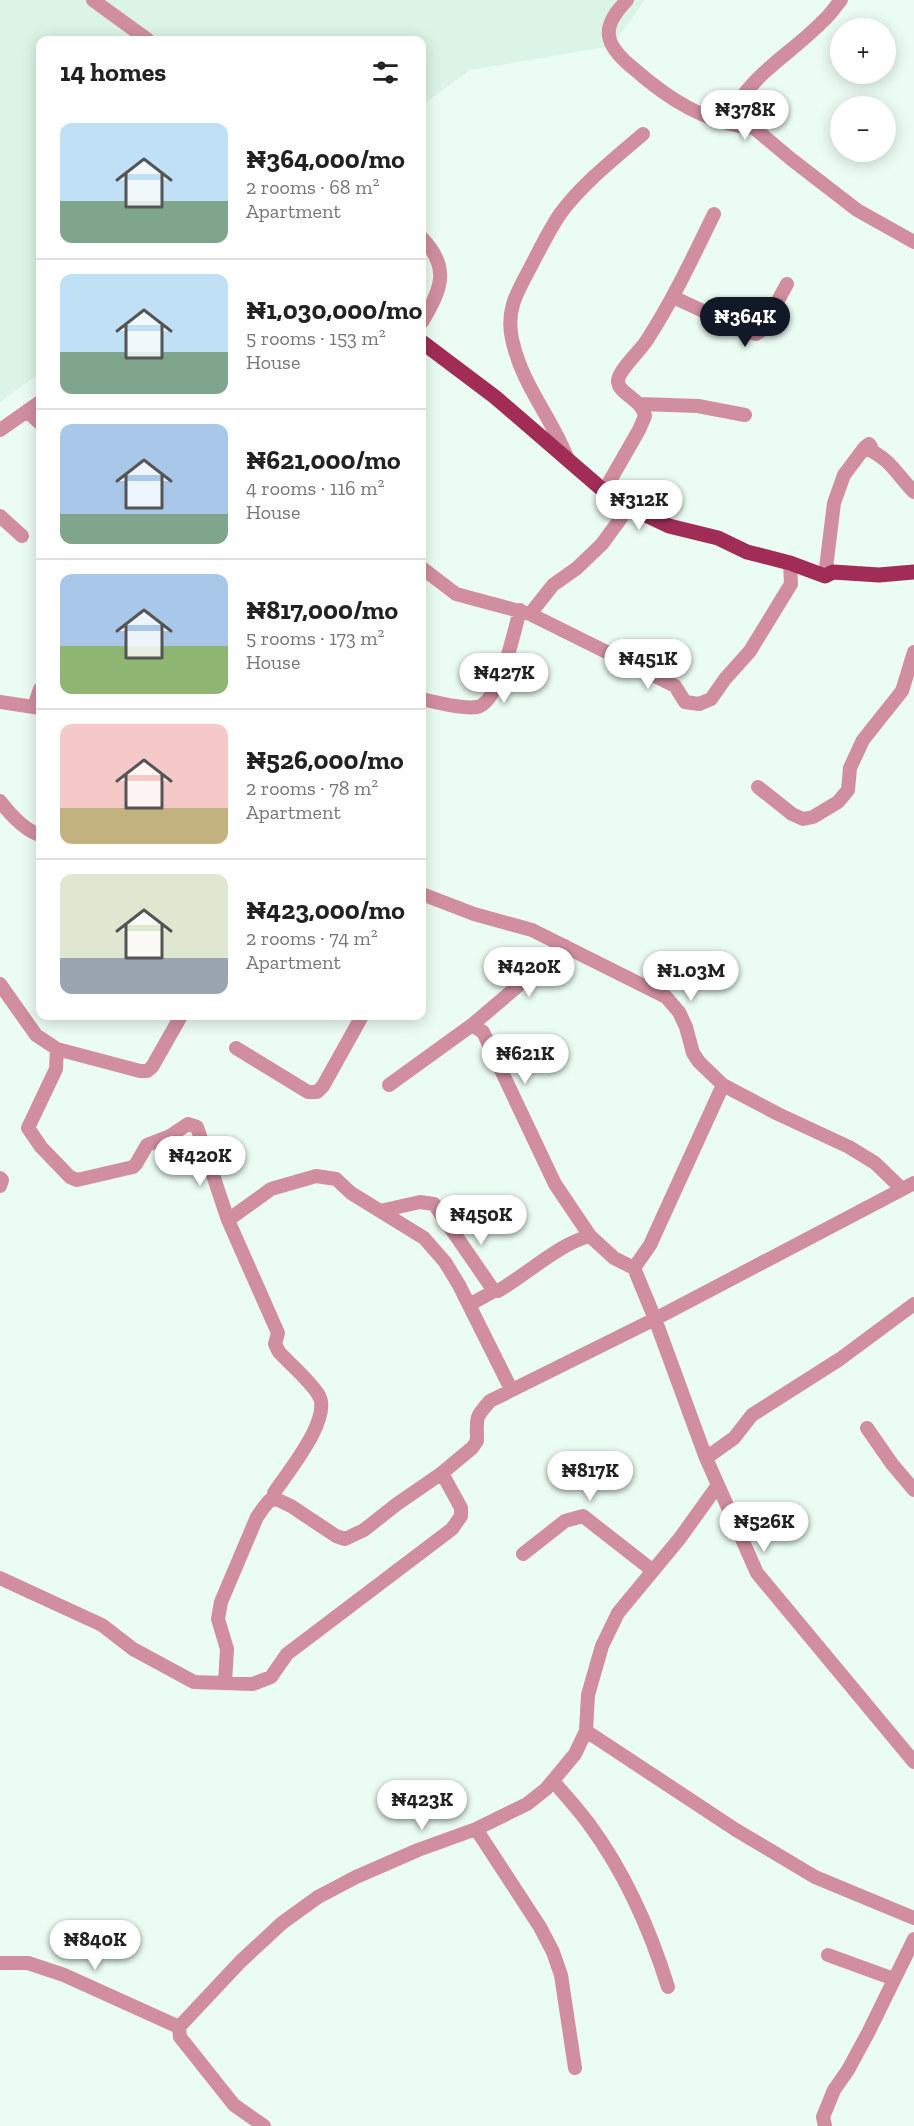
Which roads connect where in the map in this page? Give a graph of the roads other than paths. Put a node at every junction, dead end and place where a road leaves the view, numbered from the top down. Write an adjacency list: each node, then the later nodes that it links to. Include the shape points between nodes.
1 (93, 0): 4 (street)
2 (627, 0): 5 (street, via 610,23 608,34 612,46 626,62 680,104 737,126)
3 (841, 0): 5 (street, via 824,21 766,70 742,97)
4 (142, 36)
5 (754, 128): 9 (street, via 857,210)
6 (643, 134): 20 (street, via 602,169 561,213 509,315 521,371 560,437)
7 (714, 214): 11 (street)
8 (426, 242): 12 (street, via 433,250 440,286)
9 (914, 242)
10 (787, 284): 11 (street, via 756,334)
11 (673, 297): 14 (street, via 619,376 621,390)
12 (426, 315)
13 (426, 346): 20 (main road, via 495,397)
14 (640, 404): 17 (street, via 698,406); 21 (street, via 645,416)
15 (36, 405): 16 (street)
16 (27, 411): 18 (street); 19 (street)
17 (745, 415)
18 (36, 419)
19 (0, 430)
20 (568, 460): 21 (main road)
21 (604, 491): 23 (main road)
22 (914, 492): 29 (street, via 894,467 867,449 869,444 865,447 844,475 834,503)
23 (629, 507): 26 (main road, via 669,526); 30 (street, via 602,544)
24 (0, 516): 25 (street)
25 (22, 536)
26 (790, 563): 29 (main road); 30 (street, via 791,584 750,651 711,699 699,704 685,702 675,686)
27 (426, 571): 30 (street, via 456,594)
28 (914, 572): 29 (main road, via 833,572)
29 (825, 576)
30 (525, 612): 32 (street, via 499,682 488,700 479,707 469,707)
31 (914, 652): 35 (street, via 902,691 863,740 850,768 848,790 838,802 803,819)
32 (426, 700)
33 (0, 702): 34 (street)
34 (36, 707)
35 (758, 788)
36 (0, 801): 37 (street, via 12,816)
37 (36, 833)
38 (426, 899): 39 (street, via 532,930)
39 (565, 946): 43 (street); 47 (street, via 666,997 679,1012 693,1053)
40 (0, 984): 45 (street, via 36,1035)
41 (179, 1020): 45 (street, via 147,1071)
42 (360, 1020): 44 (street, via 317,1092 308,1092)
43 (472, 1025): 46 (street); 53 (street, via 483,1032 555,1185)
44 (236, 1048)
45 (57, 1049): 52 (street, via 56,1069 28,1128 70,1177 83,1179 132,1167 147,1145 188,1124 194,1125)
46 (389, 1085)
47 (723, 1085): 50 (street, via 866,1157); 54 (street, via 650,1245)
48 (0, 1178): 49 (street)
49 (0, 1186)
50 (910, 1186): 58 (street)
51 (380, 1211): 52 (street, via 336,1179 316,1176 271,1189); 55 (street, via 420,1202 434,1204); 57 (street, via 424,1238 445,1262)
52 (228, 1220): 65 (street, via 278,1333 275,1344 279,1352 320,1395 323,1409 317,1427)
53 (590, 1236): 54 (street, via 614,1258); 55 (street, via 576,1239)
54 (634, 1268): 58 (street)
55 (494, 1291): 57 (street)
56 (914, 1304): 61 (street, via 840,1359 752,1415 734,1438)
57 (469, 1305): 59 (street)
58 (655, 1319): 59 (street); 61 (street)
59 (511, 1389): 62 (street, via 490,1401 478,1415 477,1441)
60 (867, 1428): 64 (street)
61 (706, 1458): 63 (street)
62 (442, 1473): 65 (street, via 364,1530 345,1539); 69 (street, via 461,1508 461,1516 452,1529 287,1654 271,1677 253,1684)
63 (718, 1485): 67 (street); 71 (street, via 756,1574)
64 (914, 1490)
65 (273, 1499): 69 (street, via 257,1517 221,1602 218,1619 227,1649)
66 (523, 1554): 67 (street, via 565,1521 583,1516)
67 (652, 1570): 70 (street, via 618,1613 602,1646 588,1695)
68 (0, 1578): 69 (street, via 102,1625 133,1649 194,1682)
69 (225, 1683)
70 (586, 1731): 72 (street); 74 (street, via 815,1877)
71 (914, 1762)
72 (553, 1781): 73 (street, via 527,1804); 79 (street, via 589,1823 618,1869 649,1930)
73 (476, 1829): 80 (street, via 418,1850 318,1897 282,1923 240,1962); 81 (street, via 554,1952)
74 (914, 1918)
75 (914, 1939): 78 (street)
76 (828, 1955): 78 (street)
77 (0, 1963): 80 (street, via 28,1963 64,1975)
78 (894, 1979): 82 (street, via 868,2034 834,2090)
79 (668, 1987)
80 (179, 2028): 83 (street, via 180,2037 234,2105)
81 (575, 2067)
82 (821, 2123)
83 (264, 2126)

